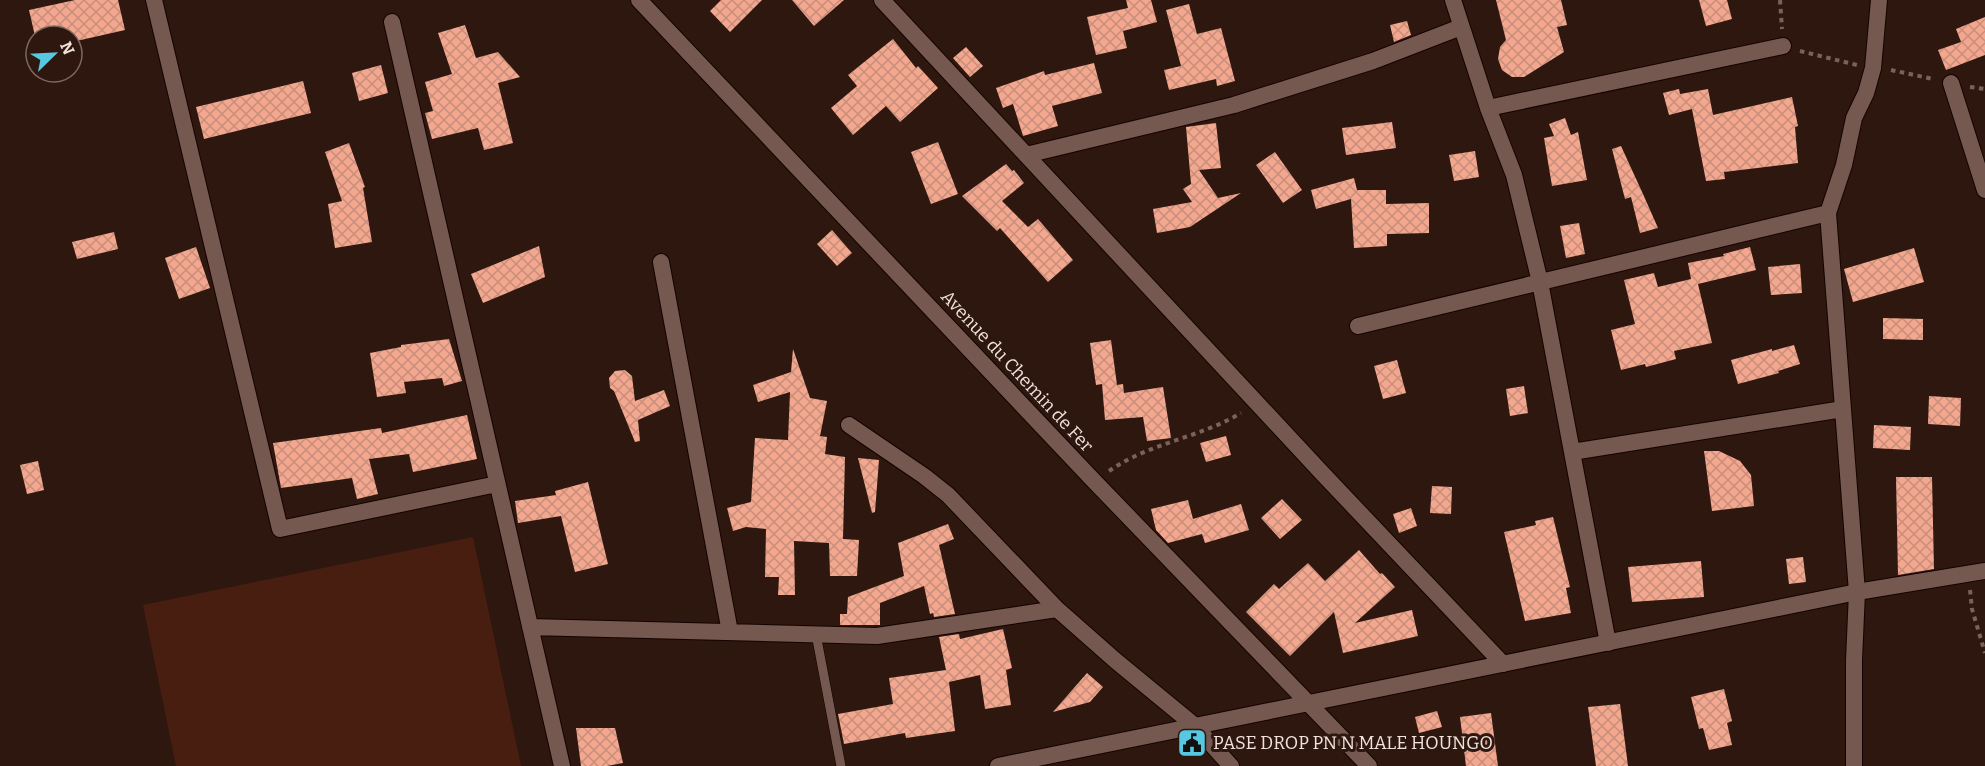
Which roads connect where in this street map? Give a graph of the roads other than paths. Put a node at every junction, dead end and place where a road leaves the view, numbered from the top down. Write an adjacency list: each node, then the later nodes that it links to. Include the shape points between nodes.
1 (154, 0): 20 (street, via 280,529)
2 (639, 0): 29 (street, Avenue du Chemin de Fer)
3 (883, 0): 11 (street)
4 (1453, 0): 7 (street)
5 (1879, 0): 13 (street, via 1873,68 1854,118)
6 (392, 22): 20 (street)
7 (1461, 27): 10 (street); 11 (street, via 1373,61 1234,105)
8 (1783, 46): 10 (street)
9 (1951, 83): 12 (street)
10 (1488, 108): 15 (street, via 1514,175)
11 (1026, 155): 28 (street)
12 (1985, 190)
13 (1828, 213): 15 (street); 17 (street)
14 (661, 262): 25 (street)
15 (1540, 282): 16 (street); 19 (street)
16 (1358, 326)
17 (1843, 409): 19 (street); 22 (street)
18 (849, 425): 23 (street, via 948,495)
19 (1572, 452): 27 (street)
20 (497, 484): 24 (street)
21 (1977, 573): 22 (street)
22 (1857, 592): 27 (street); 36 (street)
23 (1057, 609): 26 (street, via 877,636); 30 (street)
24 (530, 627): 25 (street); 31 (street)
25 (730, 632): 26 (street)
26 (816, 634): 32 (lane)
27 (1608, 643): 28 (street)
28 (1503, 664): 29 (street)
29 (1310, 703): 30 (street); 35 (street, Avenue du Chemin de Fer)
30 (1195, 726): 33 (street); 34 (street)
31 (562, 766)
32 (841, 766)
33 (998, 766)
34 (1231, 766)
35 (1369, 766)
36 (1854, 766)

